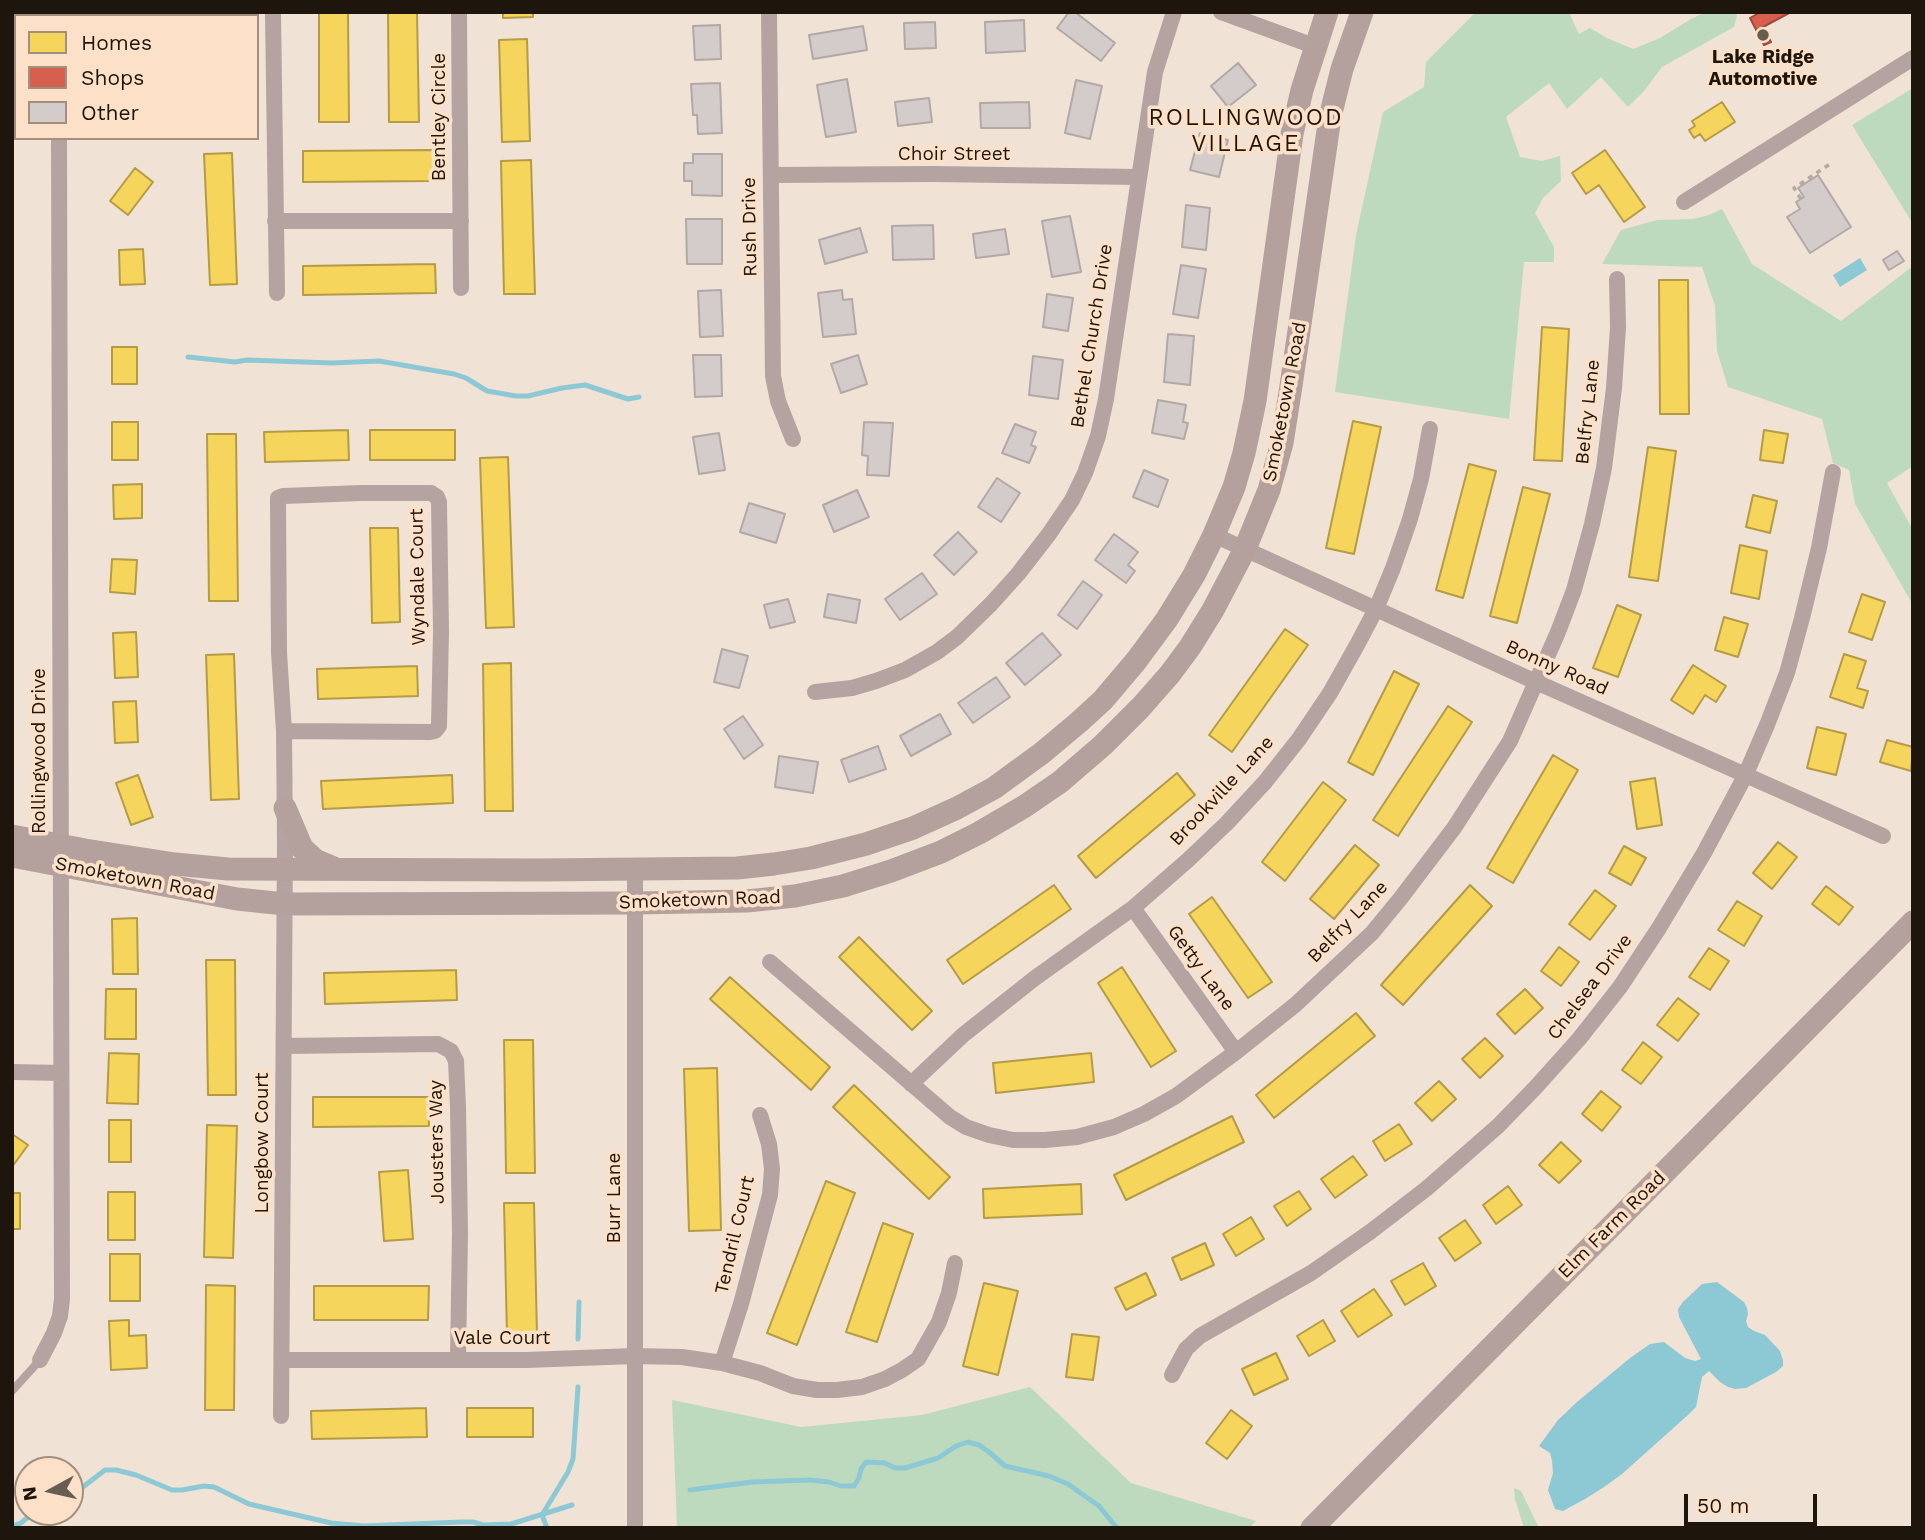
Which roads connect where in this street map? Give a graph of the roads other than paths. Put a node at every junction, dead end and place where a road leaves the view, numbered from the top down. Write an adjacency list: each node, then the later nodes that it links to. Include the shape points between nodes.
1 (273, 12): 10 (street)
2 (459, 12): 16 (street, Bentley Circle)
3 (769, 12): 12 (street, Rush Drive)
4 (1174, 12): 13 (street, Bethel Church Drive, via 1155,72)
5 (1221, 12): 8 (street)
6 (1326, 12): 8 (main road, Smoketown Road)
7 (1362, 12): 24 (main road, Smoketown Road, via 1330,117 1282,443)
8 (1314, 46): 23 (main road, Smoketown Road, via 1292,134 1255,401 1234,487)
9 (1913, 58): 14 (street)
10 (266, 116): 15 (street)
11 (59, 140): 34 (street, Rollingwood Drive)
12 (771, 175): 13 (street, Choir Street); 21 (street, Rush Drive, via 773,376)
13 (1138, 177): 27 (street, Bethel Church Drive, via 1106,399 1098,436 1072,500 1018,574 937,652 876,681)
14 (1684, 202)
15 (275, 221): 16 (street); 19 (street)
16 (461, 221): 18 (street, Bentley Circle)
17 (1617, 279): 26 (street, Belfry Lane, via 1614,388 1604,468 1574,590)
18 (461, 288)
19 (276, 293)
20 (1430, 429): 25 (street, Brookville Lane, via 1410,519)
21 (793, 439)
22 (1833, 472): 29 (street, Chelsea Drive, via 1787,673)
23 (1214, 535): 24 (street, Bonny Road); 35 (main road, Smoketown Road, via 1167,619 1103,700 994,788 913,828 811,858 737,868)
24 (1245, 549): 25 (street, Bonny Road); 38 (main road, Smoketown Road, via 1190,647 1141,707 1060,782 979,833 891,871 795,896)
25 (1376, 609): 26 (street, Bonny Road); 40 (street, Brookville Lane, via 1330,693 1265,782)
26 (1536, 682): 29 (street, Bonny Road); 44 (street, Belfry Lane, via 1495,766 1400,899 1350,954)
27 (816, 692)
28 (284, 731): 28 (street, Wyndale Court, via 278,498 432,493 439,502 439,726 430,732); 30 (street, Wyndale Court)
29 (1745, 776): 32 (street, Bonny Road); 55 (street, Chelsea Drive, via 1704,853 1620,987 1535,1088 1426,1189 1311,1273 1200,1336)
30 (285, 808): 36 (street, Wyndale Court); 37 (main road, via 305,851)
31 (12, 836): 34 (main road, Smoketown Road)
32 (1883, 836)
33 (12, 856): 34 (main road, Smoketown Road)
34 (61, 856): 36 (main road, Smoketown Road); 39 (main road, Smoketown Road, via 237,899); 46 (street, Rollingwood Drive)
35 (635, 869): 37 (main road, Smoketown Road); 38 (street, Burr Lane)
36 (285, 870): 37 (main road, Smoketown Road); 39 (street, Longbow Court)
37 (340, 870)
38 (635, 903): 39 (main road, Smoketown Road); 50 (street, Burr Lane)
39 (285, 904): 43 (street, Longbow Court)
40 (1133, 908): 44 (street, Getty Lane); 47 (street, Brookville Lane, via 973,1027)
41 (1913, 922): 59 (main road, Elm Farm Road)
42 (770, 962): 47 (street, Belfry Lane)
43 (284, 1046): 51 (street, Jousters Way, via 438,1044 451,1051 456,1061 458,1107); 53 (street, Longbow Court)
44 (1236, 1052): 47 (street, Belfry Lane, via 1144,1114 1077,1137 1013,1140 989,1135 950,1117)
45 (12, 1072): 46 (street)
46 (61, 1073): 52 (street, Rollingwood Drive, via 62,1299 54,1333)
47 (911, 1084)
48 (760, 1115): 54 (street, Tendril Court, via 769,1144 770,1195)
49 (955, 1263): 54 (street, Vale Court, via 939,1322 918,1359 885,1379 862,1387 817,1390)
50 (634, 1356): 51 (street, Vale Court); 54 (street, Vale Court); 58 (street, Burr Lane)
51 (458, 1359): 53 (street, Vale Court)
52 (40, 1360): 56 (lane)
53 (282, 1360): 57 (street, Longbow Court)
54 (722, 1363)
55 (1171, 1374)
56 (12, 1391)
57 (281, 1416)
58 (635, 1528)
59 (1312, 1528)

